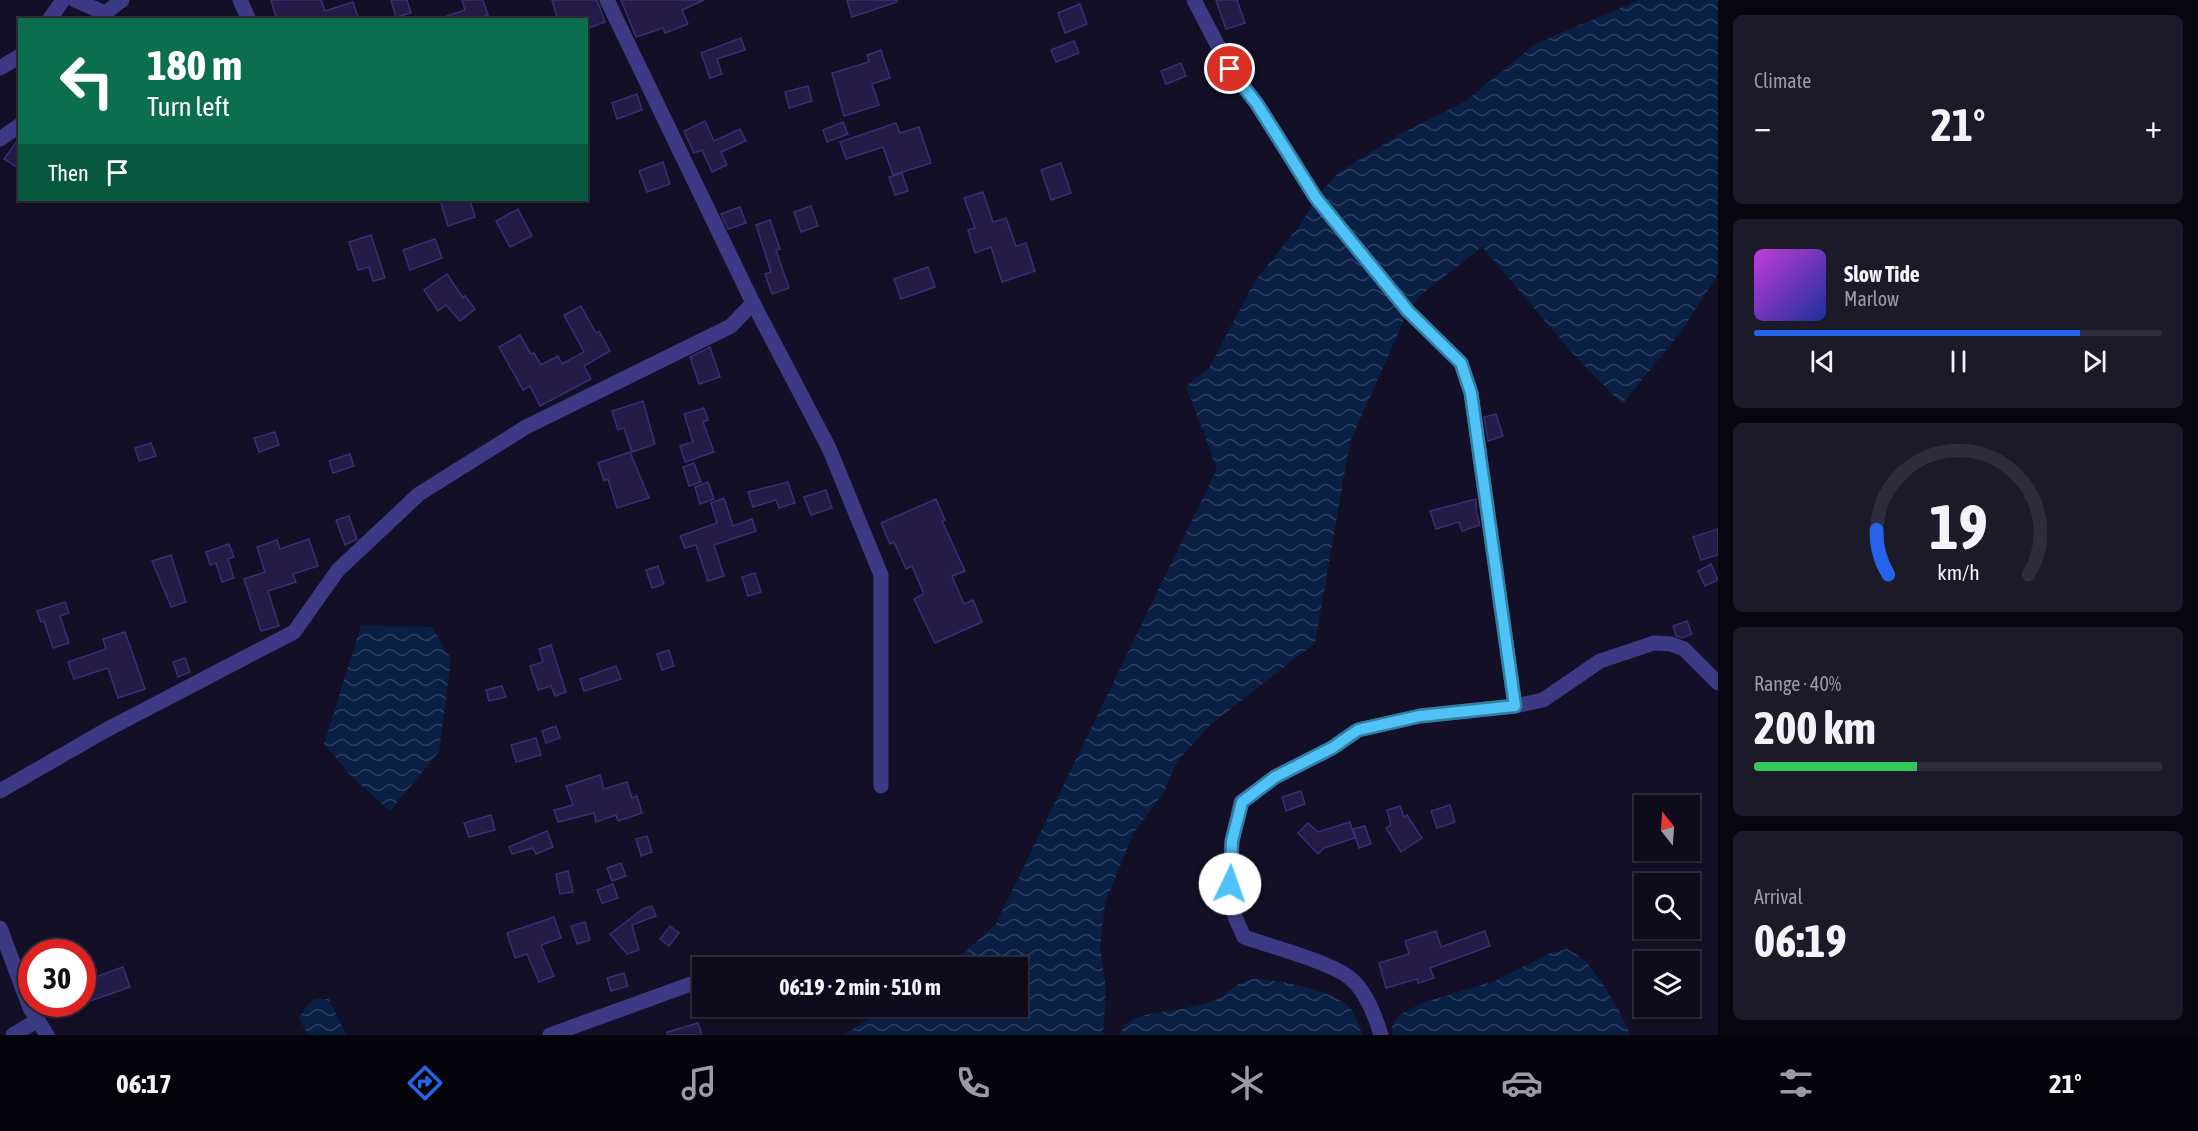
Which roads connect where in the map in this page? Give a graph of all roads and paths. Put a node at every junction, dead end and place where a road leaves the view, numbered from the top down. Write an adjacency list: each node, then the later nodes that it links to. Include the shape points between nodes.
1 (63, 0): 8 (street)
2 (75, 0): 7 (street)
3 (122, 0): 7 (street)
4 (240, 0): 9 (street)
5 (608, 0): 14 (street)
6 (1194, 0): 16 (street, via 1230,69 1257,104 1316,198 1399,299 1461,363 1471,393)
7 (101, 16)
8 (50, 18)
9 (248, 18)
10 (18, 57): 11 (street)
11 (0, 68)
12 (18, 126): 13 (street)
13 (0, 139)
14 (753, 303): 17 (street, via 829,448 881,575); 18 (street, via 731,326 526,427 419,494 338,570 294,632 106,730)
15 (1718, 683): 16 (street, via 1684,649 1654,643 1600,661 1543,700)
16 (1515, 706): 25 (street, via 1420,716 1358,730 1275,777 1242,802 1232,841 1230,884 1235,917 1244,937 1349,977 1364,993)
17 (881, 786)
18 (0, 791)
19 (0, 928): 21 (street)
20 (692, 984): 24 (street)
21 (38, 1020): 22 (street); 23 (street)
22 (13, 1035)
23 (47, 1035)
24 (549, 1035)
25 (1381, 1035)

